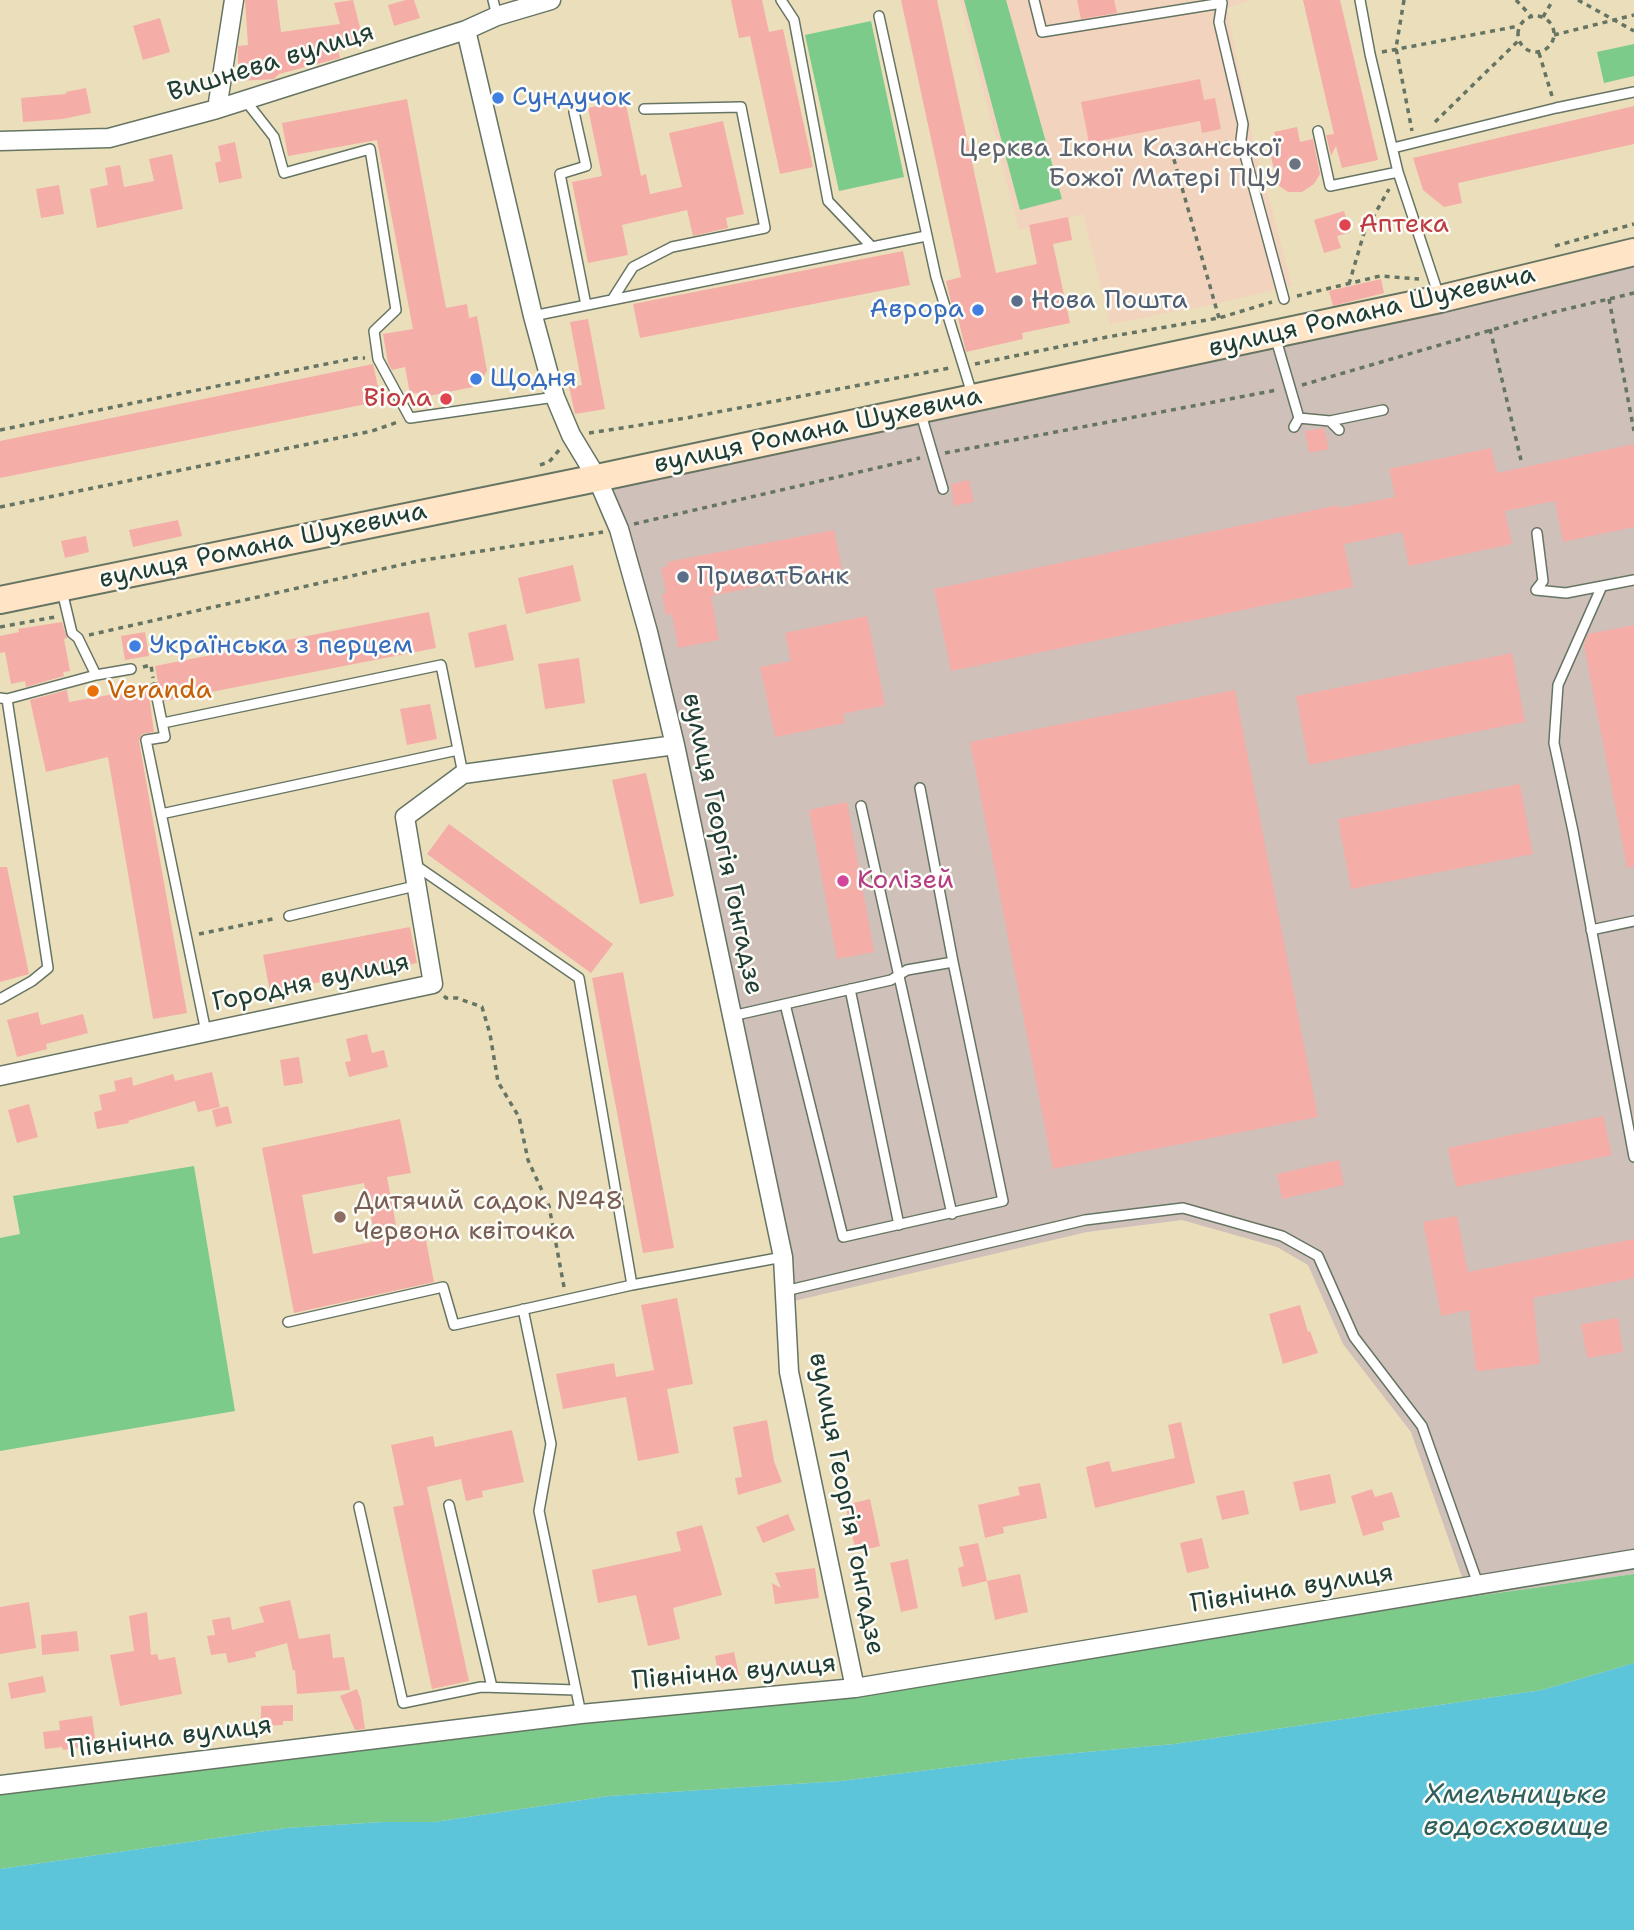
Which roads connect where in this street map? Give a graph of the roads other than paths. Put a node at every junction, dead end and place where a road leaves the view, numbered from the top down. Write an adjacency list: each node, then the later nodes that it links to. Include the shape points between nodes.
1 (234, 0): 12 (street)
2 (551, 0): 7 (street, Вишнева вулиця)
3 (781, 0): 20 (lane, via 794,20 828,201)
4 (1034, 0): 6 (lane, via 1042,32)
5 (1360, 0): 17 (lane)
6 (1222, 2): 22 (lane, via 1219,22 1243,124 1241,140)
7 (495, 8): 9 (street, Вишнева вулиця)
8 (879, 16): 19 (lane)
9 (466, 30): 11 (street, Вишнева вулиця); 26 (street, вулиця Георгія Гонгадзе)
10 (1634, 92): 17 (lane)
11 (246, 100): 12 (street, Вишнева вулиця); 28 (lane, via 274,138 284,173 370,149 397,310 374,331 378,359 410,418)
12 (217, 109): 16 (street, Вишнева вулиця, via 109,138)
13 (644, 109): 24 (lane, via 741,107 765,228 672,247 633,267)
14 (574, 112): 25 (lane, via 586,166 560,174)
15 (1318, 131): 18 (lane, via 1331,186)
16 (0, 141)
17 (1393, 148): 18 (lane)
18 (1398, 172): 23 (lane)
19 (926, 236): 20 (lane); 29 (lane)
20 (872, 247): 24 (lane)
21 (1634, 252): 23 (main road, вулиця Романа Шухевича)
22 (1284, 299)
23 (1440, 299): 27 (main road, вулиця Романа Шухевича)
24 (612, 300): 25 (lane)
25 (586, 305): 26 (lane)
26 (533, 316): 28 (street, вулиця Георгія Гонгадзе)
27 (1274, 334): 29 (main road, вулиця Романа Шухевича); 32 (lane, via 1296,423)
28 (555, 397): 34 (street, вулиця Георгія Гонгадзе)
29 (973, 398): 30 (main road, вулиця Романа Шухевича)
30 (919, 410): 34 (main road, вулиця Романа Шухевича); 35 (lane)
31 (1383, 410): 32 (lane)
32 (1330, 421): 33 (lane)
33 (1339, 430)
34 (597, 478): 39 (main road, вулиця Романа Шухевича); 46 (street, вулиця Георгія Гонгадзе, via 619,529)
35 (943, 489)
36 (1537, 533): 38 (lane, via 1543,581 1536,590 1566,593)
37 (1634, 580): 38 (lane)
38 (1602, 586): 56 (lane, via 1558,685 1553,743)
39 (61, 587): 40 (main road, вулиця Романа Шухевича); 42 (lane, via 72,633)
40 (0, 600)
41 (131, 669): 42 (lane)
42 (96, 675): 44 (lane)
43 (155, 688): 45 (lane)
44 (4, 698): 60 (lane, via 48,968)
45 (163, 723): 47 (lane, via 441,665); 51 (lane, via 165,737 146,740)
46 (675, 744): 48 (street, Городня вулиця); 62 (street, вулиця Георгія Гонгадзе)
47 (458, 750): 48 (lane); 51 (lane)
48 (463, 774): 52 (street, Городня вулиця, via 405,817)
49 (920, 788): 57 (lane)
50 (861, 806): 58 (lane)
51 (161, 814): 63 (lane)
52 (411, 862): 53 (street, Городня вулиця); 69 (lane, via 579,978)
53 (415, 886): 54 (lane); 63 (street, Городня вулиця, via 433,984)
54 (289, 916)
55 (1634, 922): 56 (lane)
56 (1591, 930): 65 (lane)
57 (953, 961): 58 (lane); 66 (lane, via 1003,1201)
58 (898, 976): 59 (lane); 66 (lane)
59 (850, 989): 61 (lane); 67 (lane)
60 (0, 999)
61 (785, 1004): 62 (lane); 67 (lane, via 843,1237)
62 (732, 1016): 68 (street, вулиця Георгія Гонгадзе)
63 (206, 1032): 64 (street, Городня вулиця)
64 (1, 1071)
65 (1634, 1157)
66 (952, 1214): 67 (lane)
67 (899, 1225)
68 (783, 1257): 69 (lane); 70 (street, вулиця Георгія Гонгадзе)
69 (632, 1285): 71 (lane)
70 (785, 1291): 76 (lane, via 1085,1220 1183,1208 1282,1236 1318,1256 1354,1337 1422,1426); 78 (street, вулиця Георгія Гонгадзе, via 789,1371)
71 (523, 1309): 72 (lane, via 454,1325 443,1287); 79 (lane, via 551,1444 539,1511)
72 (288, 1322)
73 (449, 1505): 77 (lane)
74 (359, 1507): 77 (lane, via 402,1703)
75 (1634, 1559): 76 (street, Північна вулиця)
76 (1478, 1584): 78 (street, Північна вулиця)
77 (492, 1687): 79 (lane)
78 (855, 1688): 80 (street, Північна вулиця)
79 (576, 1690): 80 (lane)
80 (581, 1714): 81 (street, Північна вулиця)
81 (0, 1785)

